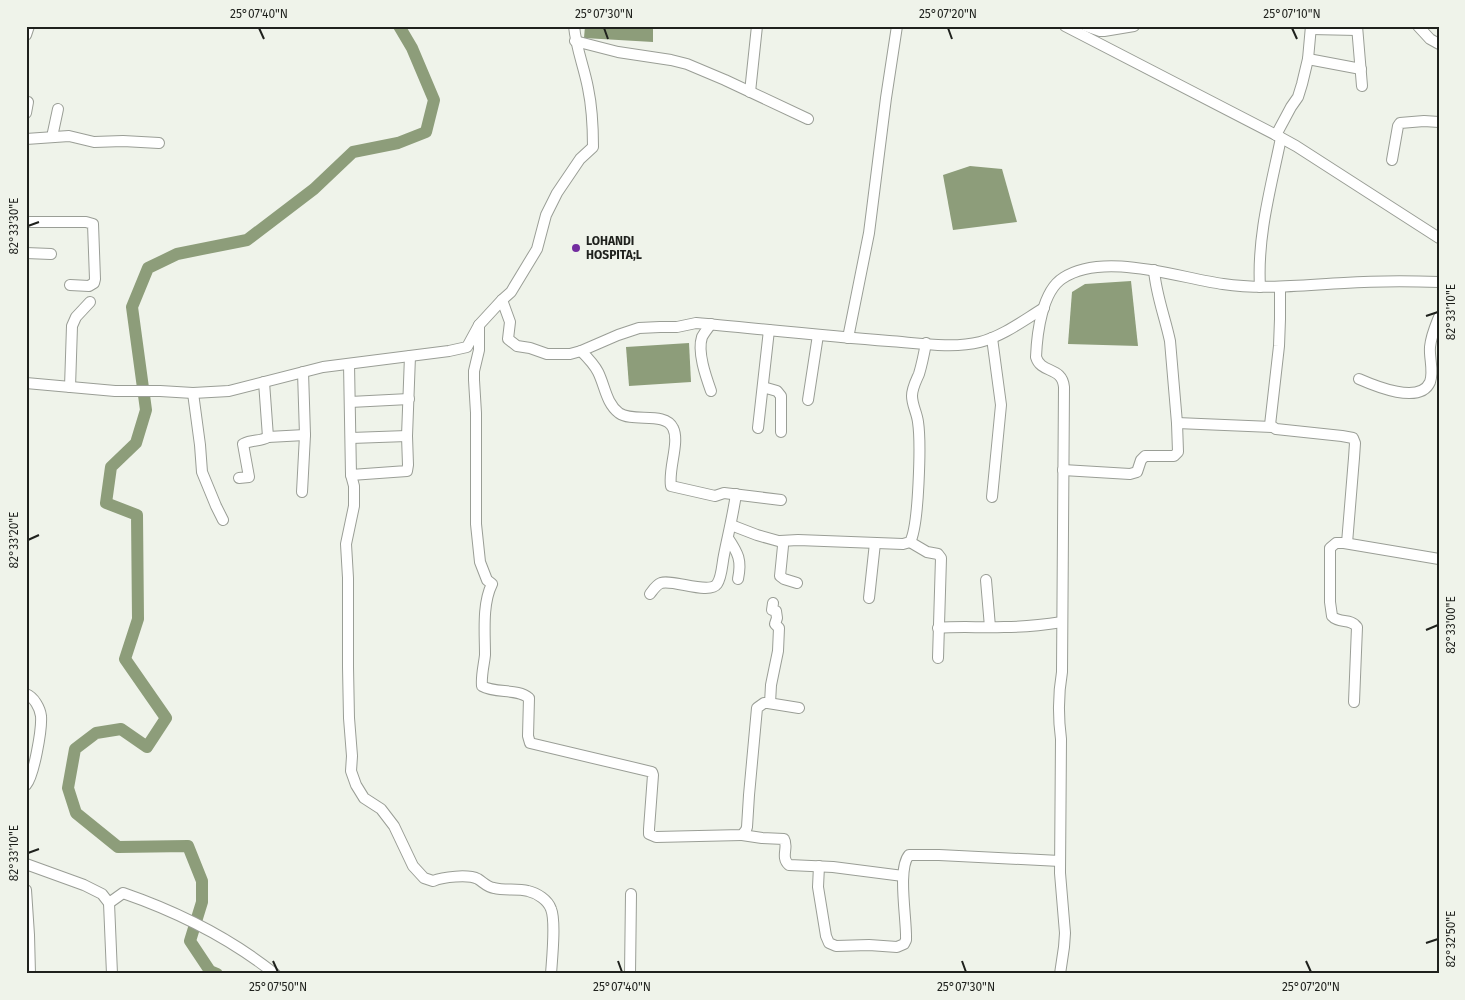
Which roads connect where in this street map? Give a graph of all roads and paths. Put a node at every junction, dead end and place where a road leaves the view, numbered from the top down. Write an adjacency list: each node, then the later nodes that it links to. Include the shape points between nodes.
1 (574, 26): 10 (street)
2 (757, 26): 15 (street)
3 (897, 26): 41 (street, via 869,233)
4 (1065, 26): 19 (street)
5 (1086, 26): 6 (street, via 1100,31)
6 (1134, 26)
7 (1418, 26): 11 (street)
8 (1311, 27): 9 (street); 12 (street)
9 (1357, 28): 13 (street)
10 (576, 41): 15 (street, via 680,62); 33 (street, via 588,87 594,147 580,159 558,193 546,215 537,248 511,292)
11 (1439, 44)
12 (1308, 59): 13 (street); 19 (street, via 1298,97)
13 (1361, 69): 14 (street)
14 (1362, 86)
15 (750, 92): 17 (street)
16 (58, 109): 20 (street)
17 (808, 120)
18 (1439, 122): 23 (street, via 1400,123)
19 (1279, 136): 25 (street); 31 (street, via 1263,223)
20 (52, 137): 21 (street); 22 (street, via 69,136 94,142)
21 (26, 139)
22 (159, 143)
23 (1392, 160)
24 (26, 222): 30 (street, via 93,224 94,283 89,286)
25 (1439, 238)
26 (26, 253): 27 (street)
27 (51, 254)
28 (1154, 270): 31 (street, via 1221,284); 35 (street, via 1098,267 1079,271 1056,283); 58 (street, via 1156,293 1170,341)
29 (1439, 282): 32 (street)
30 (70, 285)
31 (1260, 287): 32 (street)
32 (1280, 287): 59 (street, via 1279,346 1269,421)
33 (502, 300): 38 (street); 44 (street, via 510,322 508,339 517,346 547,354)
34 (90, 302): 51 (street, via 72,326)
35 (1044, 308): 42 (street); 66 (street, via 1036,357 1041,366 1055,372 1063,381)
36 (1439, 317): 48 (street, via 1431,338 1430,382 1421,392 1393,390)
37 (711, 324): 39 (street); 44 (street, via 639,328); 53 (street, via 703,336 701,350 706,379)
38 (479, 325): 45 (street, via 464,349); 96 (street, via 479,350 474,371 476,524 480,562 492,584 486,604 482,686 527,696 530,743 652,772 649,829 652,836)
39 (769, 330): 40 (street); 52 (street)
40 (818, 335): 41 (street); 56 (street)
41 (848, 338): 43 (street)
42 (992, 338): 43 (street, via 964,344); 71 (street, via 1001,405)
43 (926, 344): 77 (street, via 912,398 918,422 919,476)
44 (581, 351): 70 (street, via 592,362 610,401 621,414 663,420 673,427 670,486 715,496)
45 (410, 356): 46 (street); 55 (street)
46 (349, 364): 47 (street); 57 (street)
47 (303, 372): 49 (street); 62 (street)
48 (1359, 379)
49 (264, 382): 54 (street, via 230,391); 64 (street)
50 (26, 383): 51 (street)
51 (70, 387): 54 (street)
52 (763, 387): 60 (street); 61 (street, via 777,391 781,396)
53 (712, 391)
54 (193, 393): 73 (street, via 202,472)
55 (409, 399): 57 (street); 63 (street)
56 (808, 400)
57 (350, 402): 65 (street)
58 (1177, 423): 59 (street); 66 (street, via 1176,454 1145,456 1135,473)
59 (1272, 427): 79 (street, via 1354,438)
60 (758, 428)
61 (781, 432)
62 (306, 434): 64 (street); 69 (street)
63 (407, 436): 65 (street); 67 (street, via 407,471)
64 (268, 437): 68 (street, via 243,444 249,476)
65 (351, 438): 67 (street)
66 (1063, 470): 87 (street)
67 (351, 475): 107 (street, via 354,506 346,544 351,770 356,785 364,798 382,809 412,866 424,878 433,881 441,877 470,876 494,889 525,890 543,898 553,916)
68 (239, 478)
69 (302, 492)
70 (736, 494): 72 (street); 74 (street)
71 (992, 497)
72 (781, 500)
73 (223, 520)
74 (731, 525): 75 (street); 76 (street)
75 (728, 538): 81 (street, via 740,562); 84 (street, via 715,586 702,588 667,582 656,586)
76 (780, 541): 78 (street); 83 (street, via 783,546 780,576)
77 (910, 542): 78 (street); 89 (street, via 941,558)
78 (874, 543): 85 (street)
79 (1347, 543): 80 (street); 92 (street, via 1336,543 1330,548 1330,612 1334,618 1353,622 1357,627)
80 (1439, 559)
81 (738, 579)
82 (986, 580): 88 (street)
83 (797, 583)
84 (650, 594)
85 (869, 598)
86 (772, 603): 93 (street, via 772,610 777,615 775,624 780,628)
87 (1062, 622): 88 (street); 97 (street, via 1058,718 1061,739)
88 (990, 627): 89 (street)
89 (938, 628): 90 (street)
90 (938, 658)
91 (26, 694): 95 (street, via 33,698 41,716 32,774)
92 (1354, 702)
93 (770, 704): 94 (street); 96 (street, via 764,703 757,708 747,827)
94 (799, 708)
95 (26, 785)
96 (742, 835): 99 (street, via 784,838 786,863)
97 (1060, 862): 100 (street, via 914,854 907,858); 109 (street, via 1065,933)
98 (26, 864): 103 (street, via 84,885 102,894)
99 (819, 866): 100 (street); 100 (street, via 818,887 826,936 829,943 836,946 896,947 904,944)
100 (903, 876)
101 (26, 890): 104 (street)
102 (631, 894): 108 (street)
103 (109, 903): 105 (street); 106 (street, via 123,894 146,901 238,946)
104 (30, 974)
105 (112, 974)
106 (275, 974)
107 (552, 974)
108 (630, 974)
109 (1060, 974)

